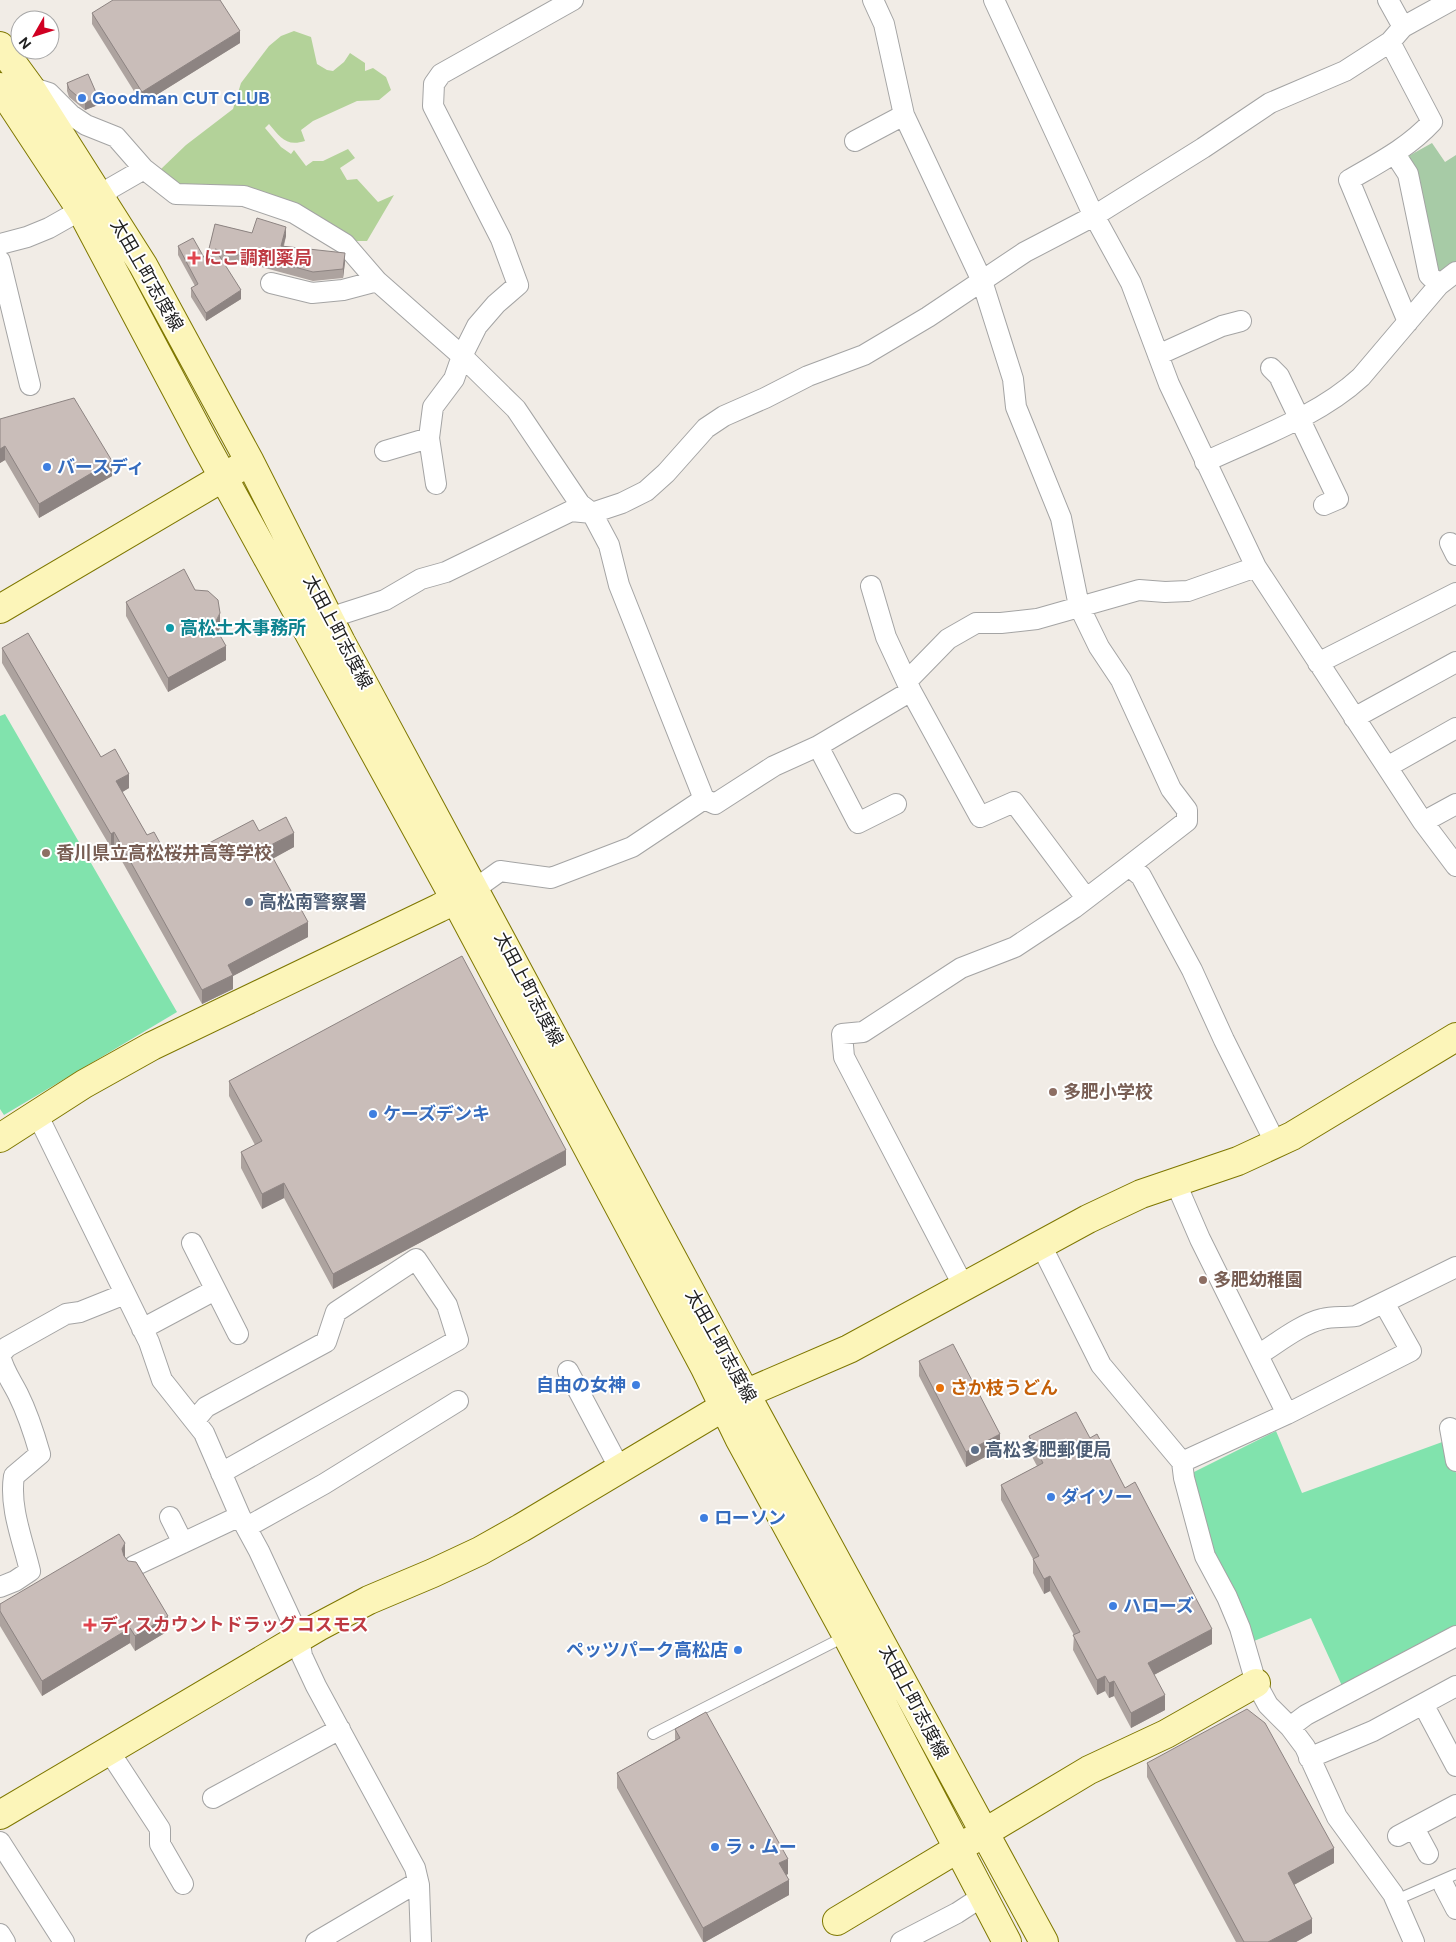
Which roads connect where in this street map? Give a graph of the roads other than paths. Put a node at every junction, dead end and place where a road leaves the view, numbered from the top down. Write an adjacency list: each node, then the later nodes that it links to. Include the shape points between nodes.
1 (572, 0): 25 (street, via 441,74 434,84 433,106 501,239 518,285 477,326)
2 (872, 0): 9 (street, via 884,24)
3 (994, 0): 14 (street)
4 (1388, 0): 6 (street)
5 (1452, 0): 6 (street)
6 (1396, 35): 11 (street, via 1432,122); 14 (street, via 1345,71 1270,103)
7 (0, 46): 8 (main road, 太田上町志度線)
8 (12, 82): 12 (street, via 49,93 86,125 116,137); 13 (main road, 太田上町志度線)
9 (904, 115): 10 (street); 19 (street)
10 (855, 141)
11 (1395, 154): 21 (street, via 1408,174 1429,275); 23 (street, via 1349,180)
12 (144, 169): 13 (street, via 111,188); 18 (street, via 176,194 244,196 294,213 344,244)
13 (92, 204): 15 (street, via 27,237); 31 (main road, 太田上町志度線, via 143,265); 33 (main road, 太田上町志度線)
14 (1094, 216): 19 (street, via 1025,252); 24 (street, via 1131,283)
15 (0, 244)
16 (0, 261): 27 (street)
17 (1456, 272): 21 (street)
18 (377, 281): 20 (street, via 343,290 312,293); 25 (street)
19 (982, 281): 36 (street, via 864,355 808,376 724,416 706,428 646,491); 40 (street, via 1013,379 1016,407 1061,518)
20 (271, 283)
21 (1439, 285): 23 (street)
22 (1241, 321): 24 (street, via 1222,326)
23 (1408, 322): 28 (street, via 1346,391)
24 (1158, 355): 32 (street)
25 (462, 356): 29 (street, via 454,379 433,406); 36 (street, via 516,409 580,504)
26 (1271, 368): 28 (street, via 1279,376)
27 (30, 385)
28 (1299, 418): 32 (street); 35 (street, via 1338,499)
29 (429, 438): 30 (street); 34 (street)
30 (385, 451)
31 (250, 462): 33 (main road); 42 (main road, 太田上町志度線)
32 (1205, 462): 37 (street)
33 (224, 477): 41 (main road); 42 (main road, 太田上町志度線)
34 (436, 484)
35 (1324, 505)
36 (592, 513): 42 (street, via 572,511 446,572 421,579); 50 (street, via 609,545 619,585)
37 (1256, 567): 40 (street, via 1188,591 1139,590); 44 (street)
38 (870, 586): 45 (street, via 886,637)
39 (1456, 593): 44 (street)
40 (1079, 606): 45 (street, via 1037,619 976,624 948,639); 54 (street, via 1099,647 1122,680 1171,789 1187,810 1187,820)
41 (0, 609)
42 (330, 638): 56 (main road, 太田上町志度線)
43 (1456, 662): 46 (street)
44 (1318, 663): 46 (street)
45 (909, 686): 48 (street); 57 (street, via 980,817 1014,802)
46 (1354, 718): 49 (street)
47 (1456, 728): 49 (street)
48 (818, 746): 50 (street, via 774,766 715,804); 51 (street, via 858,823)
49 (1387, 767): 53 (street)
50 (704, 799): 56 (street, via 632,847 551,878 500,871)
51 (896, 804)
52 (1456, 804): 53 (street)
53 (1423, 822): 55 (street)
54 (1129, 866): 57 (street); 61 (street, via 1141,876 1192,970)
55 (1456, 866)
56 (465, 894): 59 (main road, via 152,1046); 74 (main road, 太田上町志度線); 76 (main road, 太田上町志度線)
57 (1086, 898): 66 (street, via 1014,947 960,968 863,1032 842,1034 844,1056)
58 (1456, 1037): 61 (main road)
59 (37, 1114): 60 (main road); 68 (street)
60 (0, 1138)
61 (1276, 1144): 62 (main road, via 1238,1161)
62 (1175, 1181): 64 (main road, via 1088,1219); 72 (street)
63 (192, 1243): 67 (street)
64 (1041, 1245): 66 (main road); 81 (street, via 1100,1365)
65 (1456, 1267): 69 (street)
66 (964, 1287): 74 (main road, via 850,1349)
67 (215, 1290): 70 (street); 71 (street)
68 (125, 1294): 70 (street); 88 (street, via 80,1312 66,1314 0,1354 2,1367 32,1424 40,1454 14,1476 13,1484 16,1515 30,1571)
69 (1384, 1303): 72 (street, via 1356,1316 1312,1322); 77 (street, via 1411,1351)
70 (142, 1328): 78 (street, via 162,1380)
71 (238, 1334)
72 (1258, 1355): 77 (street)
73 (568, 1371): 82 (street)
74 (747, 1392): 76 (main road); 104 (main road, 太田上町志度線)
75 (458, 1401): 85 (street, via 324,1484)
76 (724, 1407): 82 (main road); 89 (main road, 太田上町志度線)
77 (1287, 1414): 81 (street)
78 (195, 1420): 83 (street); 83 (street, via 206,1407 326,1342 336,1312 416,1259 447,1305 458,1340)
79 (1450, 1428): 80 (street)
80 (1456, 1461)
81 (1182, 1462): 92 (street, via 1206,1556 1240,1628)
82 (620, 1469): 90 (main road, via 480,1551 369,1600)
83 (221, 1473): 85 (street)
84 (170, 1517): 86 (street)
85 (243, 1521): 86 (street); 90 (street)
86 (183, 1543): 87 (street)
87 (134, 1566)
88 (0, 1587)
89 (847, 1636): 97 (lane); 106 (main road, 太田上町志度線)
90 (299, 1638): 96 (street, via 302,1656); 98 (main road)
91 (1455, 1639): 95 (street, via 1306,1715)
92 (1256, 1683): 95 (street, via 1268,1705); 104 (main road, via 1166,1734 1089,1770)
93 (1456, 1686): 94 (street)
94 (1423, 1704): 99 (street, via 1373,1731); 100 (street)
95 (1290, 1727): 99 (street)
96 (340, 1729): 101 (street); 109 (street, via 415,1868)
97 (653, 1734)
98 (109, 1751): 103 (main road); 110 (street, via 160,1829 160,1844)
99 (1309, 1758): 112 (street, via 1337,1817)
100 (1456, 1766)
101 (213, 1798)
102 (1456, 1805): 107 (street, via 1406,1832)
103 (0, 1815)
104 (984, 1832): 106 (main road); 122 (main road, 太田上町志度線)
105 (0, 1842): 117 (street)
106 (958, 1848): 111 (main road, 太田上町志度線); 114 (main road)
107 (1428, 1854)
108 (1450, 1880): 112 (lane); 113 (street)
109 (418, 1882): 118 (street); 119 (street)
110 (183, 1884)
111 (983, 1896): 120 (street); 121 (main road, 太田上町志度線)
112 (1396, 1900): 123 (street)
113 (1456, 1909)
114 (837, 1921)
115 (0, 1934): 116 (street)
116 (5, 1942)
117 (64, 1942)
118 (316, 1942)
119 (422, 1942)
120 (901, 1942)
121 (1007, 1942)
122 (1044, 1942)
123 (1414, 1942)

